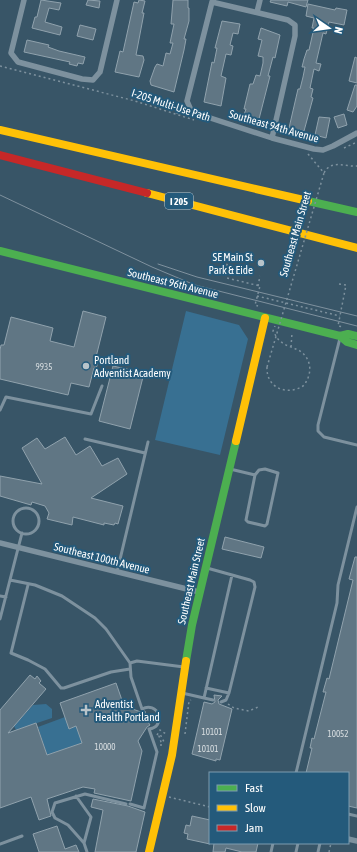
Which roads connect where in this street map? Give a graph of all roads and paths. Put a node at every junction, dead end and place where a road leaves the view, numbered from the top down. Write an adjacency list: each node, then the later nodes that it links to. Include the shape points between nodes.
1 (24, 0): 2 (street, via 11,53 15,59 18,62 93,80 100,72)
2 (117, 0)
3 (260, 0): 4 (street)
4 (257, 12): 6 (street, via 212,2); 11 (street, via 288,20 296,25)
5 (0, 66): 7 (path, I-205 Multi-Use Path)
6 (188, 105): 7 (path, via 180,104); 11 (street, Southeast 94th Avenue, via 195,113)
7 (177, 114): 8 (path, I-205 Multi-Use Path)
8 (196, 121)
9 (0, 130): 18 (main road)
10 (357, 133): 11 (street, Southeast 94th Avenue, via 323,150)
11 (272, 138)
12 (357, 142): 13 (path)
13 (339, 151)
14 (0, 155): 19 (main road, I 205)
15 (314, 156): 17 (path, via 308,154)
16 (357, 166): 17 (path, via 334,165)
17 (324, 173): 35 (path, Southeast Main Street, bridge, via 268,367 270,380 280,390 292,391 303,386 310,374 310,363 304,354)
18 (357, 212)
19 (357, 248)
20 (0, 251): 28 (main road, Southeast 96th Avenue)
21 (236, 258): 24 (path, via 229,257 225,272 227,278)
22 (260, 276): 24 (path)
23 (339, 284): 27 (path, via 346,285)
24 (258, 286): 25 (path)
25 (257, 296): 26 (path, via 255,305); 27 (path)
26 (258, 306)
27 (340, 316): 30 (path, via 338,326)
28 (265, 318): 29 (main road, Southeast 96th Avenue); 42 (main road, Southeast Main Street)
29 (294, 325): 32 (main road, Southeast 96th Avenue); 35 (path)
30 (345, 327)
31 (273, 331): 35 (path, Southeast Main Street, via 278,339)
32 (340, 336): 33 (main road, Southeast 96th Avenue); 34 (main road, Southeast 96th Avenue, via 347,342); 40 (lane, via 318,431 324,437)
33 (357, 336)
34 (357, 345)
35 (291, 347)
36 (102, 386): 37 (lane, via 91,414 6,397)
37 (0, 410)
38 (85, 438): 41 (lane)
39 (148, 442): 41 (lane)
40 (357, 445)
41 (145, 453): 49 (lane)
42 (228, 469): 43 (lane); 48 (main road, Southeast Main Street)
43 (256, 475): 43 (lane, via 258,470 263,469 276,471 278,474 265,526 246,520)
44 (357, 507): 72 (lane)
45 (22, 533): 45 (lane, via 30,533 38,525 36,514 30,509 19,510 13,519 15,528); 47 (lane)
46 (0, 544): 47 (street, Southeast 100th Avenue)
47 (18, 548): 49 (street, Southeast 100th Avenue); 51 (lane)
48 (205, 568): 50 (lane); 53 (main road, Southeast Main Street)
49 (117, 572): 53 (street, Southeast 100th Avenue)
50 (232, 575): 60 (lane); 62 (lane, via 254,582 254,587)
51 (10, 580): 52 (lane); 55 (lane)
52 (28, 585): 57 (lane, via 62,596 95,618 119,644); 59 (lane, via 11,653 40,666 64,688 111,672)
53 (199, 592): 58 (main road, Southeast Main Street)
54 (0, 596): 55 (lane)
55 (6, 597): 56 (lane)
56 (0, 619)
57 (130, 662): 58 (lane); 59 (lane)
58 (184, 667): 61 (main road, Southeast Main Street)
59 (130, 669): 73 (lane, via 141,710 154,708 160,715 159,723 148,729 157,752 144,808 88,794)
60 (206, 688): 62 (lane); 63 (lane)
61 (180, 692): 63 (lane); 74 (main road, Southeast Main Street, via 174,740)
62 (229, 693): 66 (lane, via 226,700)
63 (204, 698): 65 (lane)
64 (192, 699): 70 (path, via 189,701)
65 (213, 700)
66 (221, 702)
67 (225, 703): 68 (path, via 249,711)
68 (258, 707)
69 (166, 734): 71 (path, via 160,730 157,735 161,746 160,734)
70 (185, 734)
71 (165, 744)
72 (296, 772)
73 (76, 796): 77 (lane, via 91,817); 77 (lane, via 56,803 52,812 55,818 68,825)
74 (162, 796): 75 (path); 80 (main road, Southeast Main Street)
75 (209, 807)
76 (22, 836): 78 (lane)
77 (84, 843): 79 (lane)
78 (0, 844)
79 (87, 852)
80 (149, 852)

